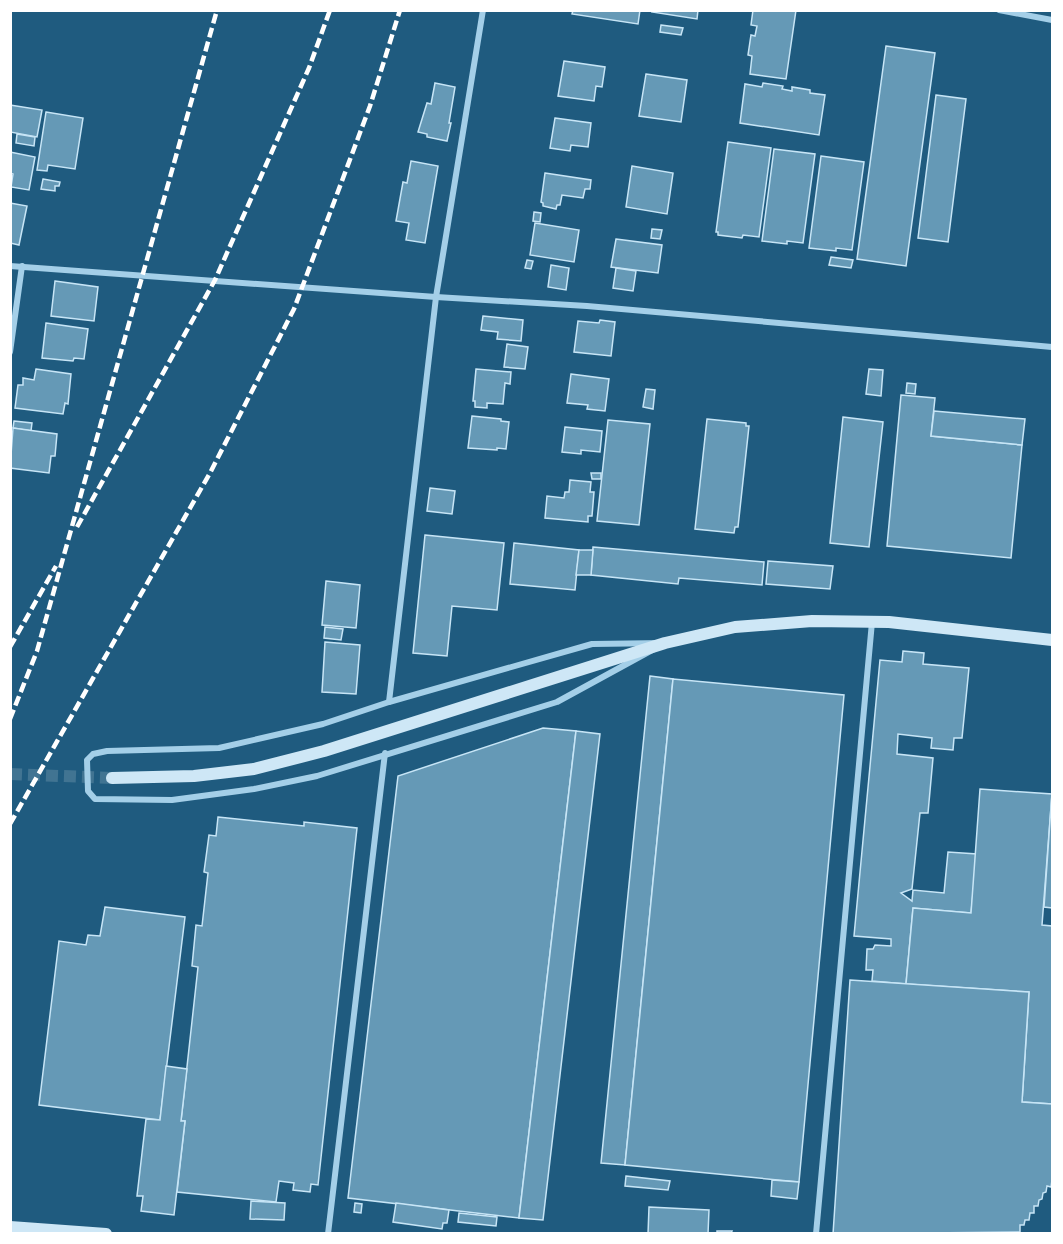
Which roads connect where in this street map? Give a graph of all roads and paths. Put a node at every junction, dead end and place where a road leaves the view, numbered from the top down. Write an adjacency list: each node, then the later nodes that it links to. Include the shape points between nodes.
1 (483, 10): 6 (street)
2 (999, 10): 3 (street)
3 (1053, 20)
4 (10, 266): 5 (street)
5 (22, 267): 6 (street); 8 (street)
6 (436, 297): 7 (street, via 588,306); 12 (street)
7 (1053, 347)
8 (10, 352)
9 (872, 622): 10 (street); 11 (street, via 812,621 735,627); 18 (street)
10 (1053, 640)
11 (665, 644): 12 (street, via 592,644); 13 (street, via 557,702); 14 (street, via 324,751 254,769 194,776)
12 (389, 702): 13 (street, via 323,724 219,748 93,754 87,760 88,792 95,799 118,801 254,789 317,776)
13 (385, 753): 17 (street)
14 (112, 778)
15 (10, 1227): 16 (street)
16 (105, 1233)
17 (328, 1233)
18 (816, 1233)

